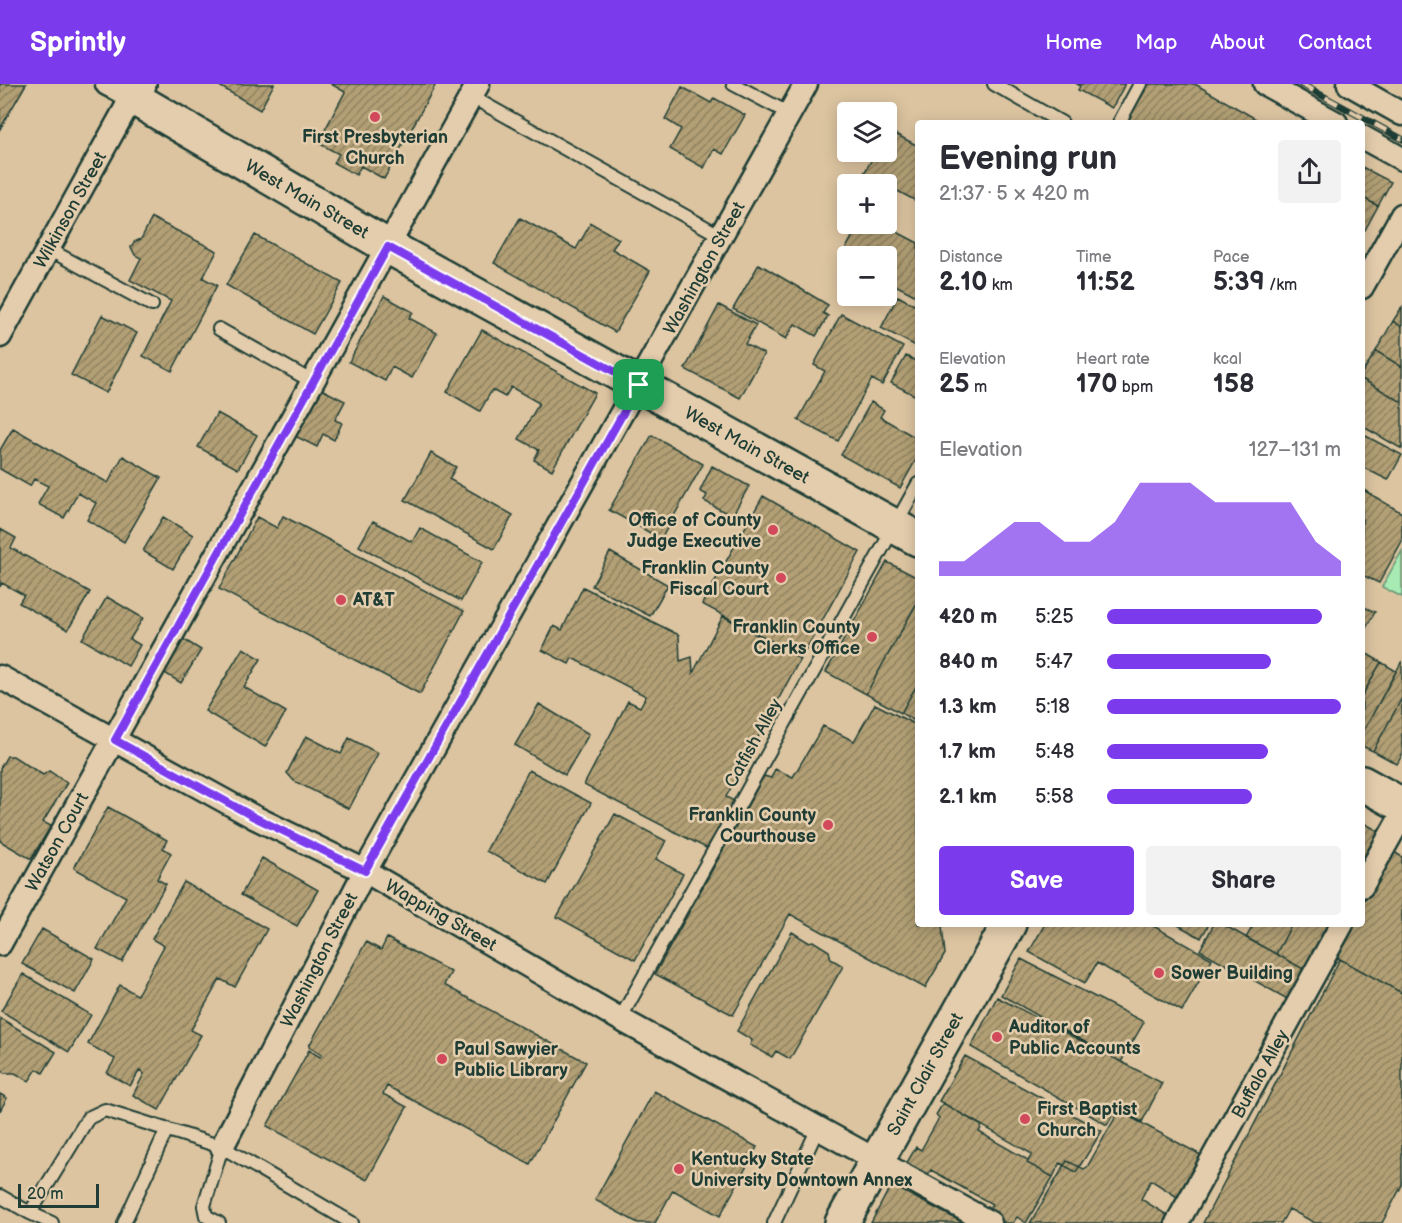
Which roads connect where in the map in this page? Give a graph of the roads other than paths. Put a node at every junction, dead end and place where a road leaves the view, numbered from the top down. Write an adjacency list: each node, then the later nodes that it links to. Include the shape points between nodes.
1 (733, 84): 9 (lane)
2 (806, 84): 9 (street, Washington Street)
3 (994, 84): 11 (lane)
4 (1140, 84): 12 (lane)
5 (1265, 84): 13 (street)
6 (1349, 84): 10 (street)
7 (126, 88): 18 (main road, West Main Street); 19 (street, Wilkinson Street)
8 (475, 90): 17 (lane); 18 (street, Watson Court)
9 (790, 114): 17 (street, Washington Street)
10 (1402, 114)
11 (1057, 120)
12 (1121, 120)
13 (1331, 120)
14 (1365, 139): 15 (street)
15 (1402, 159)
16 (1402, 215): 20 (street)
17 (722, 236): 25 (street, Washington Street)
18 (388, 247): 24 (street, Watson Court); 25 (main road, West Main Street)
19 (48, 249): 21 (lane); 23 (street, Wilkinson Street)
20 (1365, 282)
21 (152, 304)
22 (219, 329): 24 (lane)
23 (0, 336)
24 (313, 382): 29 (street, Watson Court)
25 (639, 385): 27 (main road, West Main Street); 33 (street, Washington Street)
26 (915, 496): 27 (lane, Catfish Alley)
27 (906, 532): 38 (lane, Catfish Alley)
28 (0, 677): 29 (street, Wapping Street)
29 (115, 740): 33 (street, Wapping Street, via 254,817); 37 (street, Watson Court)
30 (1365, 785): 31 (main road)
31 (1402, 805)
32 (1402, 815): 34 (street)
33 (365, 871): 38 (street, Wapping Street); 41 (street, Washington Street)
34 (1365, 881)
35 (1007, 927): 42 (main road, Saint Clair Street)
36 (1340, 927): 52 (street, Buffalo Alley)
37 (0, 944)
38 (620, 1019): 39 (street, Wapping Street)
39 (818, 1128): 42 (street, Wapping Street); 49 (lane)
40 (167, 1129): 41 (lane); 44 (lane, via 105,1110 88,1118); 46 (lane)
41 (222, 1147): 47 (lane, via 204,1206 206,1216); 48 (lane)
42 (877, 1160): 50 (main road, Saint Clair Street); 51 (street)
43 (0, 1196): 44 (lane)
44 (30, 1213): 45 (lane)
45 (52, 1223)
46 (124, 1223)
47 (219, 1223)
48 (352, 1223)
49 (774, 1223)
50 (842, 1223)
51 (990, 1223)
52 (1178, 1223)

